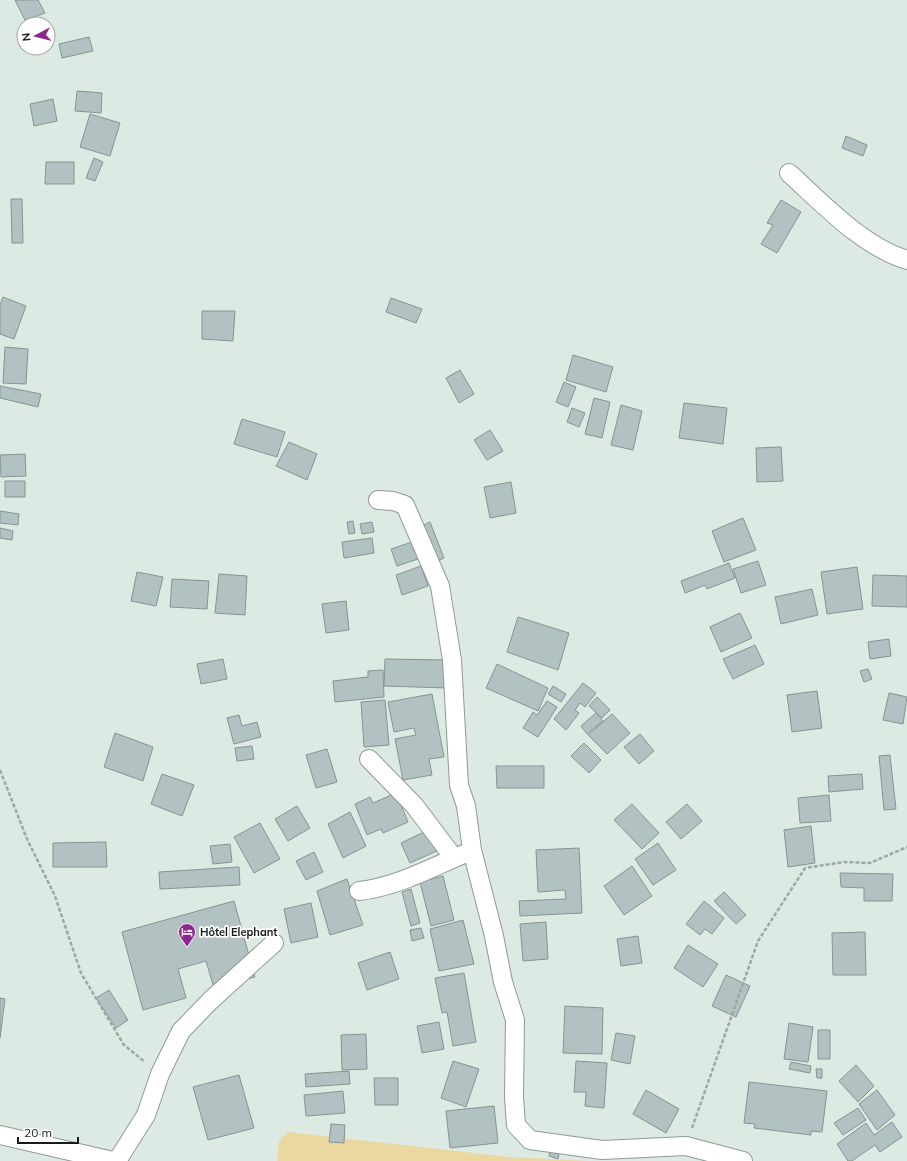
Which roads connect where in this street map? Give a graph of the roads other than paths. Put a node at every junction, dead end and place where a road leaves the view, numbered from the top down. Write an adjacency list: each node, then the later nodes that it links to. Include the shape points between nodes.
1 (789, 173): 2 (street, via 846,226 895,256)
2 (907, 260)
3 (378, 500): 5 (street, via 405,505 440,586 452,660 460,785 466,806)
4 (369, 759): 6 (street, via 414,805)
5 (472, 850): 6 (street); 12 (street, via 503,982 515,1020 516,1125 530,1140 602,1150 686,1146)
6 (454, 858): 7 (street, via 390,885)
7 (359, 891)
8 (274, 943): 11 (street, via 210,1001 182,1031 160,1074 146,1115)
9 (0, 1135): 10 (street)
10 (112, 1161)
11 (117, 1161)
12 (743, 1161)

